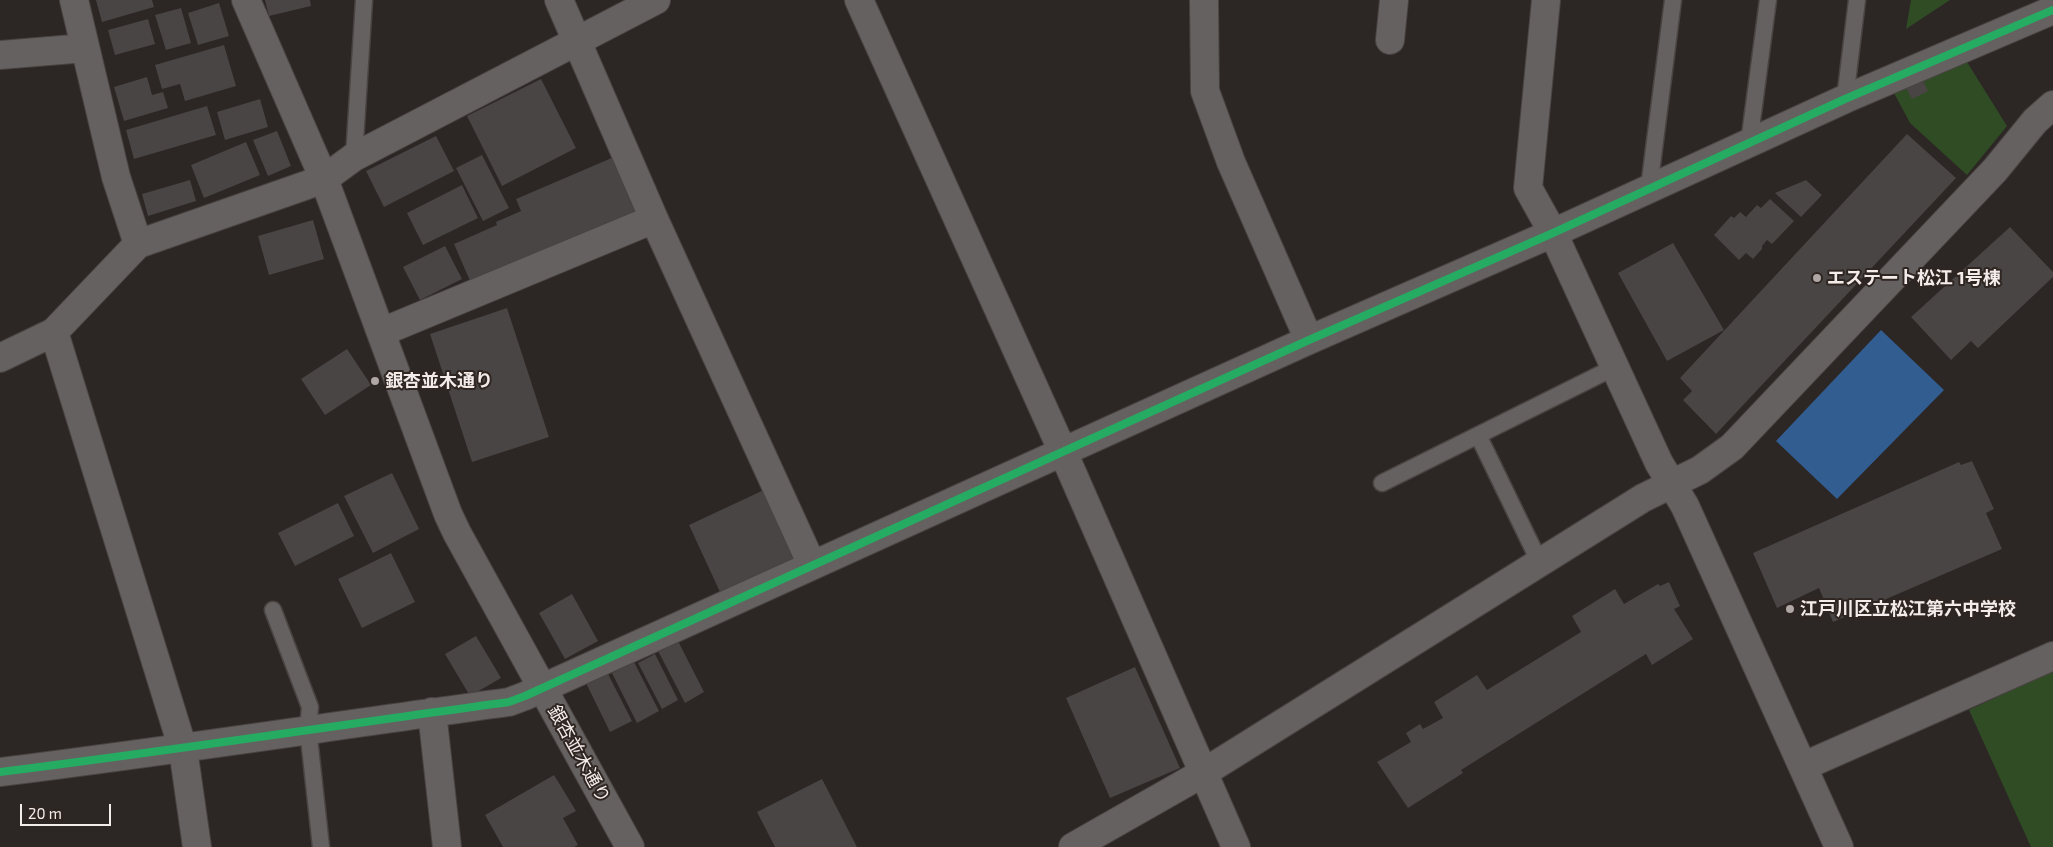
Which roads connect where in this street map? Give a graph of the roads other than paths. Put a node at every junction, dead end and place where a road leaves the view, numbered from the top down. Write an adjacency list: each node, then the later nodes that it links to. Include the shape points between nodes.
1 (74, 0): 16 (street)
2 (246, 0): 22 (street, 銀杏並木通り)
3 (364, 0): 21 (lane)
4 (559, 0): 14 (street)
5 (656, 0): 14 (street)
6 (859, 0): 33 (street)
7 (1204, 0): 29 (street, via 1206,91 1231,162)
8 (1394, 0): 15 (street)
9 (1546, 0): 25 (street, via 1528,188)
10 (1673, 0): 23 (lane)
11 (1768, 0): 20 (lane)
12 (1857, 0): 18 (lane)
13 (2053, 10): 18 (street)
14 (576, 40): 21 (street); 24 (street)
15 (1390, 40)
16 (85, 48): 17 (street); 26 (street, via 116,177)
17 (0, 55)
18 (1845, 98): 20 (street)
19 (2053, 105): 35 (street, via 1732,447 1700,470)
20 (1749, 143): 23 (street)
21 (354, 157): 22 (street)
22 (324, 179): 26 (street); 28 (street, 銀杏並木通り)
23 (1649, 188): 25 (street)
24 (654, 219): 28 (street); 37 (street)
25 (1553, 233): 29 (street); 31 (street)
26 (138, 244): 27 (street)
27 (54, 332): 30 (street); 43 (street)
28 (382, 332): 40 (street, 銀杏並木通り, via 451,520)
29 (1309, 340): 33 (street)
30 (0, 358)
31 (1615, 367): 32 (lane); 35 (street)
32 (1478, 435): 34 (lane); 36 (lane)
33 (1063, 452): 37 (street); 46 (street)
34 (1382, 483)
35 (1672, 484): 36 (street, via 1643,498); 44 (street)
36 (1540, 563): 46 (street)
37 (812, 565): 40 (street)
38 (274, 610): 42 (lane, via 310,707)
39 (2053, 656): 44 (street)
40 (542, 688): 41 (street, via 509,702); 50 (street, 銀杏並木通り)
41 (432, 712): 42 (street); 49 (street)
42 (308, 729): 43 (street); 48 (lane)
43 (182, 749): 45 (street); 47 (street)
44 (1804, 766): 53 (street)
45 (0, 772)
46 (1203, 773): 51 (street); 52 (street)
47 (197, 847)
48 (322, 847)
49 (447, 847)
50 (630, 847)
51 (1073, 847)
52 (1236, 847)
53 (1839, 847)

